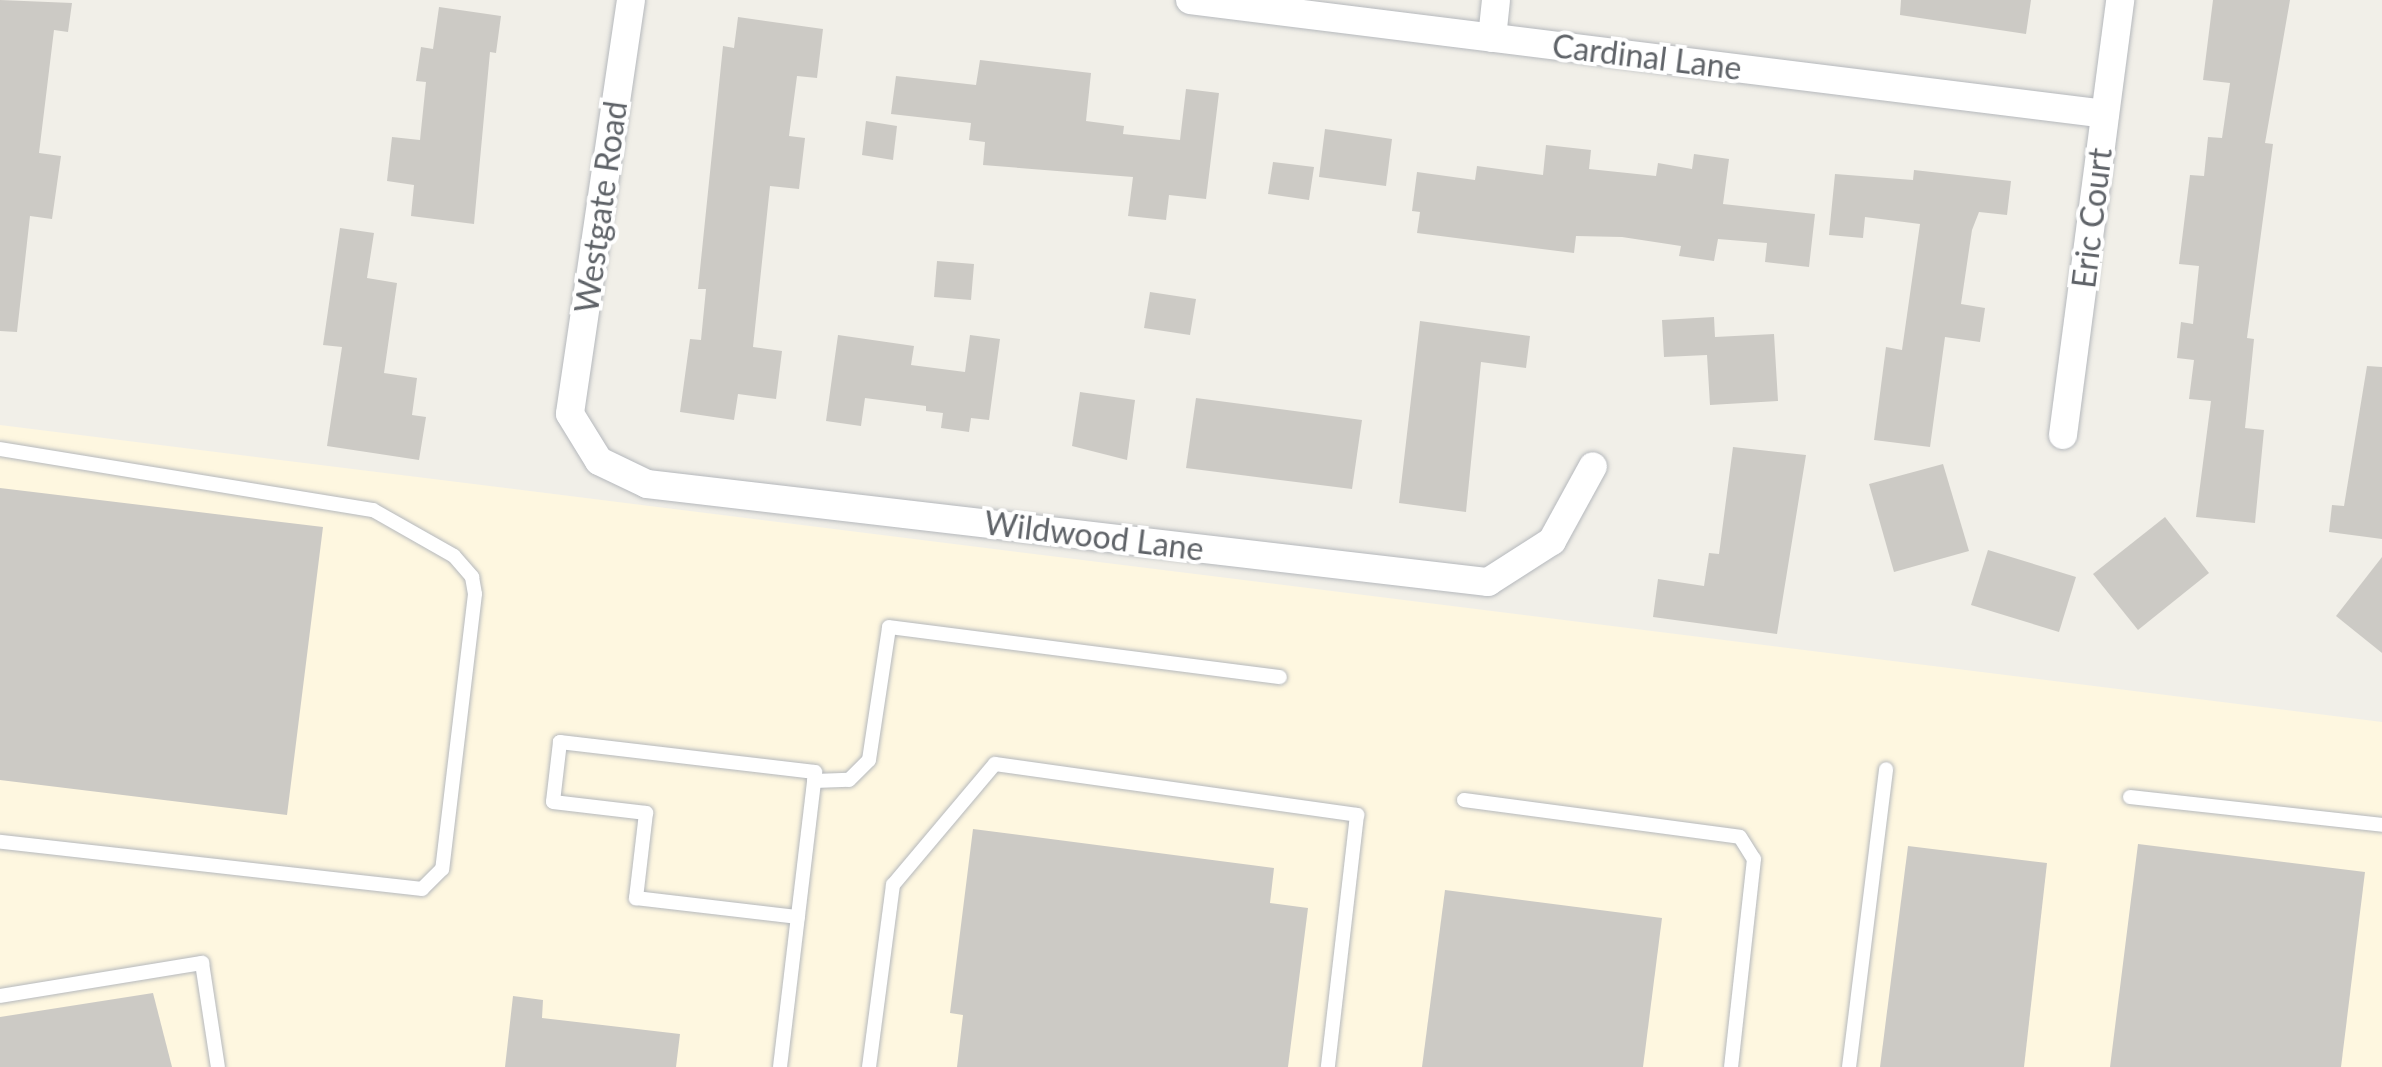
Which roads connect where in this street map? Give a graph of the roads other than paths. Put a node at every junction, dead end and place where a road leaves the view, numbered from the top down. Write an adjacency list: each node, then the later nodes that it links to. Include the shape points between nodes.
1 (631, 0): 7 (street, Westgate Road)
2 (1496, 0): 5 (street)
3 (2120, 0): 6 (street, Eric Court)
4 (1207, 1): 5 (street, Cardinal Lane)
5 (1492, 38): 6 (street, Cardinal Lane)
6 (2105, 114): 8 (street, Eric Court)
7 (570, 414): 10 (street, Wildwood Lane, via 599,461 647,484 1488,582 1552,540)
8 (2063, 435)
9 (0, 448): 17 (lane, via 374,510 454,556 472,577 475,594 442,869 422,890)
10 (1593, 466)
11 (1280, 677): 13 (lane, via 889,627 870,760 850,780)
12 (1886, 769): 25 (lane)
13 (814, 781): 18 (lane); 18 (lane, via 815,772 560,742 553,802 646,813 636,898)
14 (2130, 797): 16 (lane)
15 (1464, 800): 20 (lane, via 1740,836 1754,859)
16 (2382, 825)
17 (0, 842)
18 (798, 917): 22 (lane)
19 (0, 996): 21 (lane, via 202,964)
20 (1728, 1063)
21 (218, 1067)
22 (780, 1067)
23 (870, 1067): 24 (lane, via 893,885 994,764 1357,815)
24 (1328, 1067)
25 (1849, 1067)

